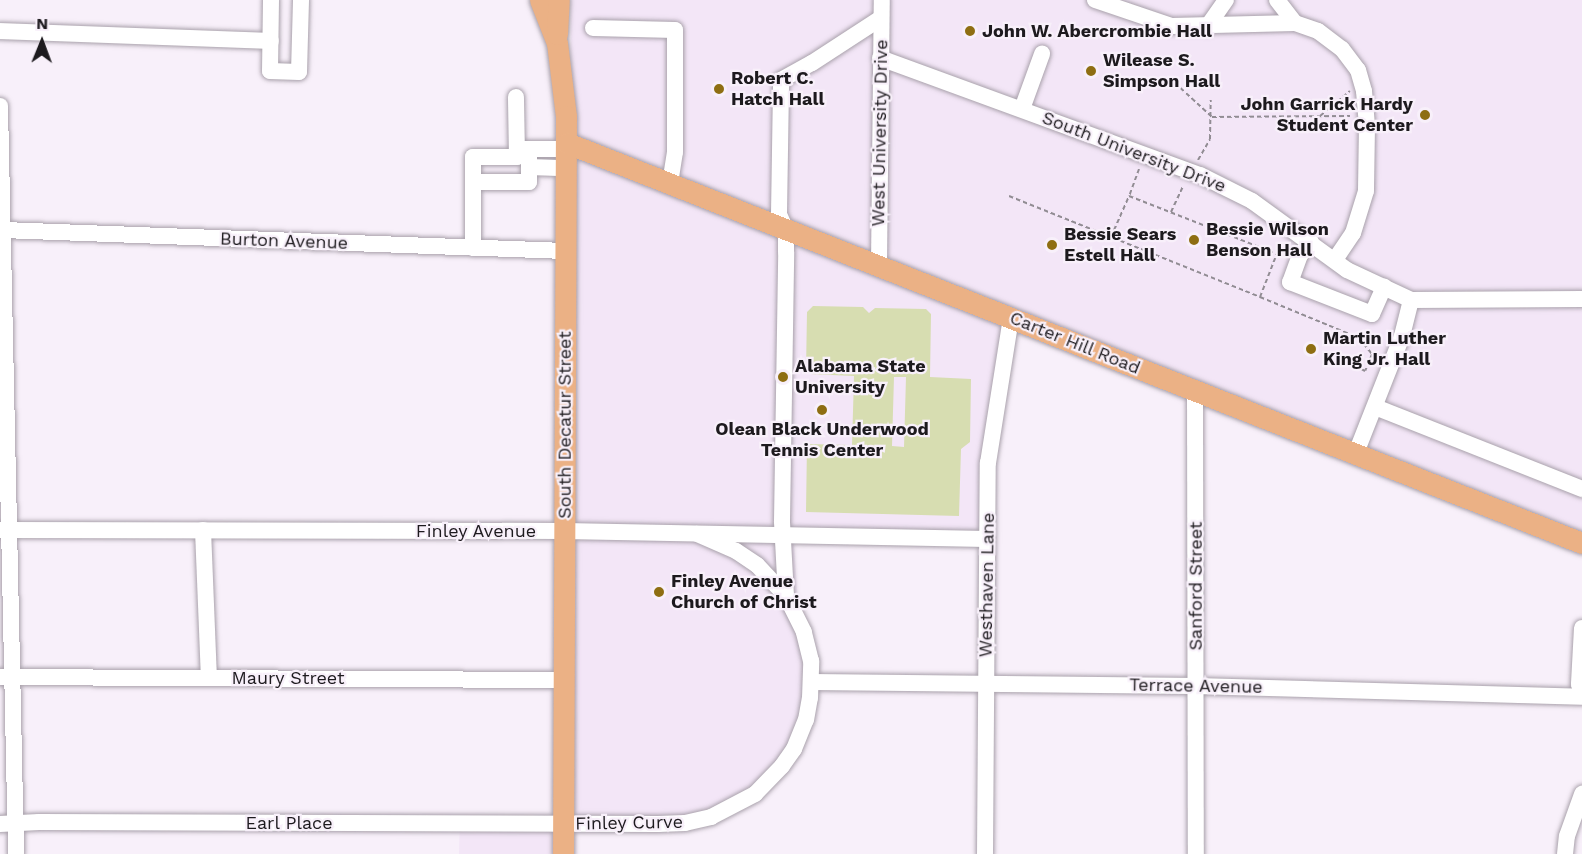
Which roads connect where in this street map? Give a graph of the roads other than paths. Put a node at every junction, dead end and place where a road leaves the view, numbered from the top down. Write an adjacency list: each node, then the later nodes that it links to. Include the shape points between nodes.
1 (271, 0): 14 (street)
2 (301, 0): 14 (street, via 299,72 270,71)
3 (540, 0): 15 (main road, South Decatur Street)
4 (559, 0): 15 (main road)
5 (882, 0): 9 (street, West University Drive)
6 (1095, 0): 11 (street, via 1172,26)
7 (1226, 0): 11 (street)
8 (1276, 0): 10 (street)
9 (881, 18): 17 (street, West University Drive); 27 (street, via 781,80 779,214)
10 (1295, 23): 11 (street); 31 (street, via 1318,31 1342,49 1358,70 1364,91 1365,191 1353,233)
11 (1208, 27)
12 (593, 28): 25 (street, via 675,30 675,152)
13 (0, 31): 14 (street)
14 (271, 42)
15 (556, 43): 22 (main road, South Decatur Street, via 563,80)
16 (1042, 54): 20 (street)
17 (880, 58): 20 (street, South University Drive); 32 (street, West University Drive)
18 (516, 97): 21 (street)
19 (0, 106): 26 (street)
20 (1022, 109): 28 (street, South University Drive, via 1200,175 1252,201)
21 (523, 149): 22 (street); 23 (street); 24 (street, via 517,158 473,157)
22 (566, 153): 23 (street); 25 (main road, Carter Hill Road); 30 (main road, South Decatur Street)
23 (529, 167): 24 (street, via 529,182)
24 (473, 182): 29 (street)
25 (670, 184): 27 (main road, Carter Hill Road)
26 (3, 230): 29 (street, Burton Avenue); 37 (street)
27 (786, 230): 32 (main road, Carter Hill Road); 46 (street)
28 (1311, 242): 31 (street, South University Drive); 33 (street, via 1300,255 1290,282 1372,314)
29 (473, 248): 30 (street, Burton Avenue)
30 (565, 251): 44 (main road, South Decatur Street)
31 (1335, 260): 33 (street, South University Drive)
32 (879, 265): 36 (main road, Carter Hill Road)
33 (1384, 287): 35 (street, South University Drive)
34 (1582, 299): 35 (street, South University Drive)
35 (1412, 300): 39 (street)
36 (1011, 318): 38 (main road, Carter Hill Road); 47 (street, Westhaven Lane, via 988,463)
37 (3, 321): 42 (street)
38 (1194, 390): 40 (main road, Carter Hill Road); 56 (street, Sanford Street)
39 (1375, 407): 40 (street); 41 (street)
40 (1356, 453): 48 (main road, Carter Hill Road)
41 (1582, 489)
42 (5, 530): 43 (street, Finley Avenue); 51 (street)
43 (204, 530): 44 (street, Finley Avenue); 52 (street)
44 (564, 531): 45 (street, Finley Avenue); 53 (main road, South Decatur Street)
45 (697, 534): 46 (street, Finley Avenue); 49 (street, Finley Curve, via 757,565)
46 (783, 535): 47 (street, Finley Avenue); 49 (street)
47 (987, 539): 55 (street, Westhaven Lane)
48 (1582, 543)
49 (786, 596): 54 (street, Finley Curve, via 807,640)
50 (1582, 628): 57 (street)
51 (6, 677): 52 (street, Maury Street); 59 (street)
52 (209, 677): 53 (street, Maury Street)
53 (563, 680): 60 (main road, South Decatur Street)
54 (810, 682): 55 (street, Terrace Avenue); 60 (street, Finley Curve, via 806,720 794,749 769,781 741,803 711,817 685,823)
55 (986, 684): 56 (street, Terrace Avenue); 63 (street, Westhaven Lane)
56 (1196, 686): 57 (street, Terrace Avenue); 64 (street, Sanford Street)
57 (1582, 696)
58 (1582, 794): 65 (street)
59 (8, 824): 60 (street, Earl Place); 61 (street)
60 (563, 824): 62 (main road, South Decatur Street)
61 (16, 854)
62 (562, 854)
63 (985, 854)
64 (1196, 854)
65 (1565, 854)

